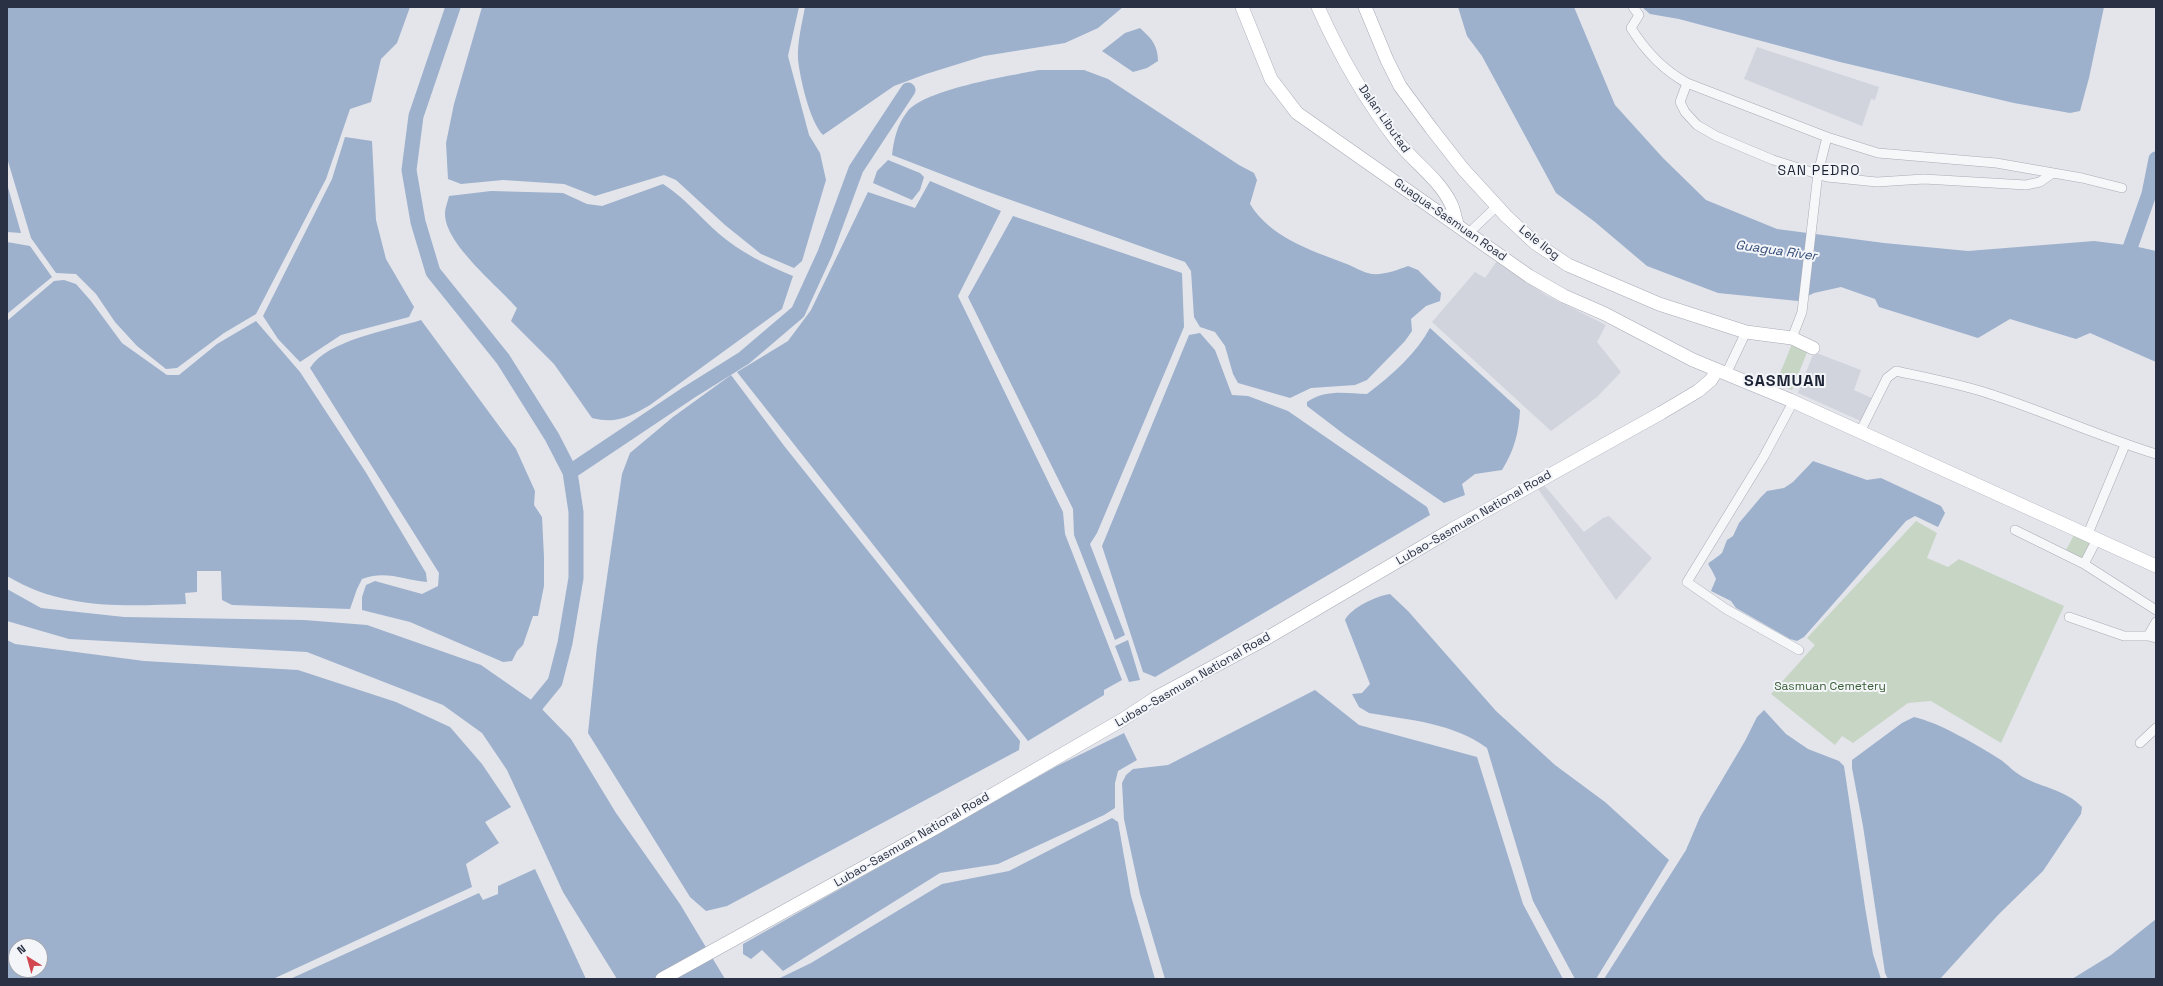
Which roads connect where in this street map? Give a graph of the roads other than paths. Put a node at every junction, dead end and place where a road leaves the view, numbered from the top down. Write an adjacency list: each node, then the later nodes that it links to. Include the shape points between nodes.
1 (1242, 7): 11 (main road, Guagua-Sasmuan Road, via 1272,79 1297,113)
2 (1318, 7): 11 (main road, Dalan Libutad, via 1366,96 1397,141 1451,203)
3 (1365, 7): 10 (main road, Lele Ilog, via 1400,86 1463,169)
4 (1633, 7): 5 (street, via 1639,15 1631,28 1640,42 1657,62)
5 (1687, 83): 6 (street); 7 (street, via 1680,102 1685,112 1698,125 1736,145 1773,160)
6 (1827, 137): 7 (street); 8 (street, via 1878,153 1996,163)
7 (1818, 173): 8 (street, via 1837,178 1877,182 1924,179 2026,185 2040,182); 14 (street, via 1803,302)
8 (2053, 173): 9 (street)
9 (2122, 188)
10 (1497, 206): 12 (street); 13 (main road, Lele Ilog, via 1536,243 1568,265 1659,304)
11 (1457, 224): 12 (main road, Guagua-Sasmuan Road)
12 (1469, 233): 16 (main road, Guagua-Sasmuan Road, via 1529,276 1564,296)
13 (1746, 332): 14 (main road, Lele Ilog); 16 (street)
14 (1792, 338): 15 (main road, Lele Ilog)
15 (1813, 348)
16 (1722, 372): 17 (main road, Guagua-Sasmuan Road); 32 (main road, Lubao-Sasmuan National Road, via 1703,388 1673,406 1451,530 1326,604 1157,697 1122,720 942,824)
17 (1793, 402): 18 (main road, Guagua-Sasmuan Road); 29 (street, via 1763,458 1687,582 1726,609)
18 (1860, 432): 19 (street, via 1886,378 1896,371 1992,394); 22 (main road, Guagua-Sasmuan Road)
19 (2125, 445): 20 (street); 22 (street)
20 (2156, 454)
21 (2015, 530): 23 (street)
22 (2091, 538): 23 (street); 24 (main road, Guagua-Sasmuan Road)
23 (2084, 564): 25 (street)
24 (2156, 566)
25 (2156, 610)
26 (2069, 617): 28 (street, via 2124,636)
27 (2156, 622): 28 (street)
28 (2152, 637)
29 (1799, 650)
30 (2156, 728): 31 (street)
31 (2140, 743)
32 (662, 979)

